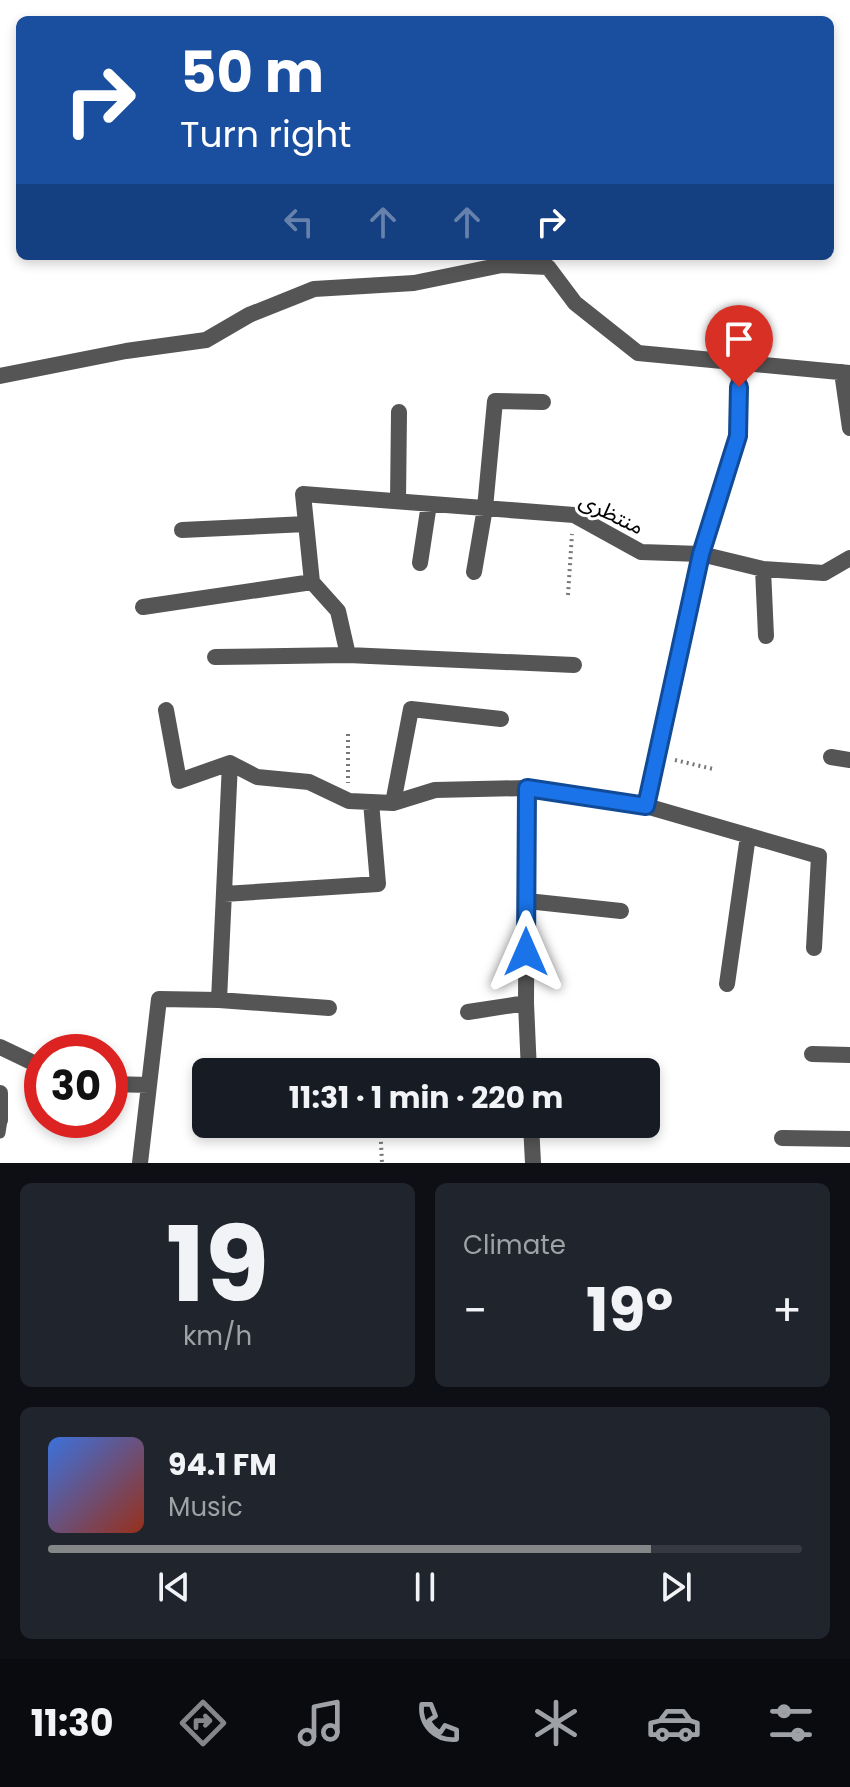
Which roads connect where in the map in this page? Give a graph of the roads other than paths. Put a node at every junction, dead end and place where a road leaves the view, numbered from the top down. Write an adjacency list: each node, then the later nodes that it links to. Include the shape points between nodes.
1 (739, 363): 2 (street); 3 (street, via 638,353 575,303 548,267 502,265 414,283 314,289 249,315 206,340); 12 (street, via 738,436)
2 (846, 372): 6 (street)
3 (0, 376)
4 (543, 402): 9 (street, via 495,401)
5 (399, 412): 7 (street)
6 (850, 428)
7 (398, 501): 8 (street, منتظری); 10 (street, منتظری, via 303,494)
8 (429, 504): 9 (street, منتظری); 14 (street)
9 (485, 508): 12 (street, منتظری, via 574,515 641,552); 16 (street)
10 (306, 524): 11 (street); 17 (street)
11 (182, 530)
12 (701, 554): 15 (street, منتظری); 31 (street)
13 (850, 558): 15 (street, منتظری, via 824,573)
14 (420, 563)
15 (763, 569): 19 (street)
16 (474, 572)
17 (312, 582): 18 (street); 20 (street, via 338,611)
18 (143, 607)
19 (766, 636)
20 (348, 655): 21 (street); 22 (street)
21 (215, 657)
22 (574, 665)
23 (166, 710): 27 (street, via 179,781)
24 (501, 719): 30 (street, via 411,709)
25 (831, 757): 26 (street)
26 (850, 760)
27 (230, 763): 29 (street, via 257,777 309,782 349,801); 33 (street)
28 (527, 788): 30 (street, via 435,790); 31 (street); 34 (street)
29 (371, 802): 30 (street); 33 (street, via 378,884)
30 (393, 803)
31 (646, 806): 32 (street)
32 (748, 836): 36 (street, via 819,856); 37 (street)
33 (224, 894): 38 (street)
34 (527, 901): 35 (street); 39 (street)
35 (621, 911)
36 (814, 948)
37 (727, 984)
38 (219, 1000): 40 (street); 48 (street, via 159,999)
39 (526, 1003): 41 (street); 46 (street)
40 (329, 1008)
41 (468, 1012)
42 (0, 1047): 45 (street)
43 (812, 1054): 44 (street)
44 (850, 1055)
45 (24, 1058)
46 (528, 1058)
47 (128, 1084): 48 (street)
48 (149, 1085): 54 (street)
49 (0, 1093): 50 (street)
50 (1, 1124)
51 (532, 1138): 55 (street)
52 (782, 1138): 53 (street)
53 (850, 1139)
54 (140, 1163)
55 (533, 1163)

